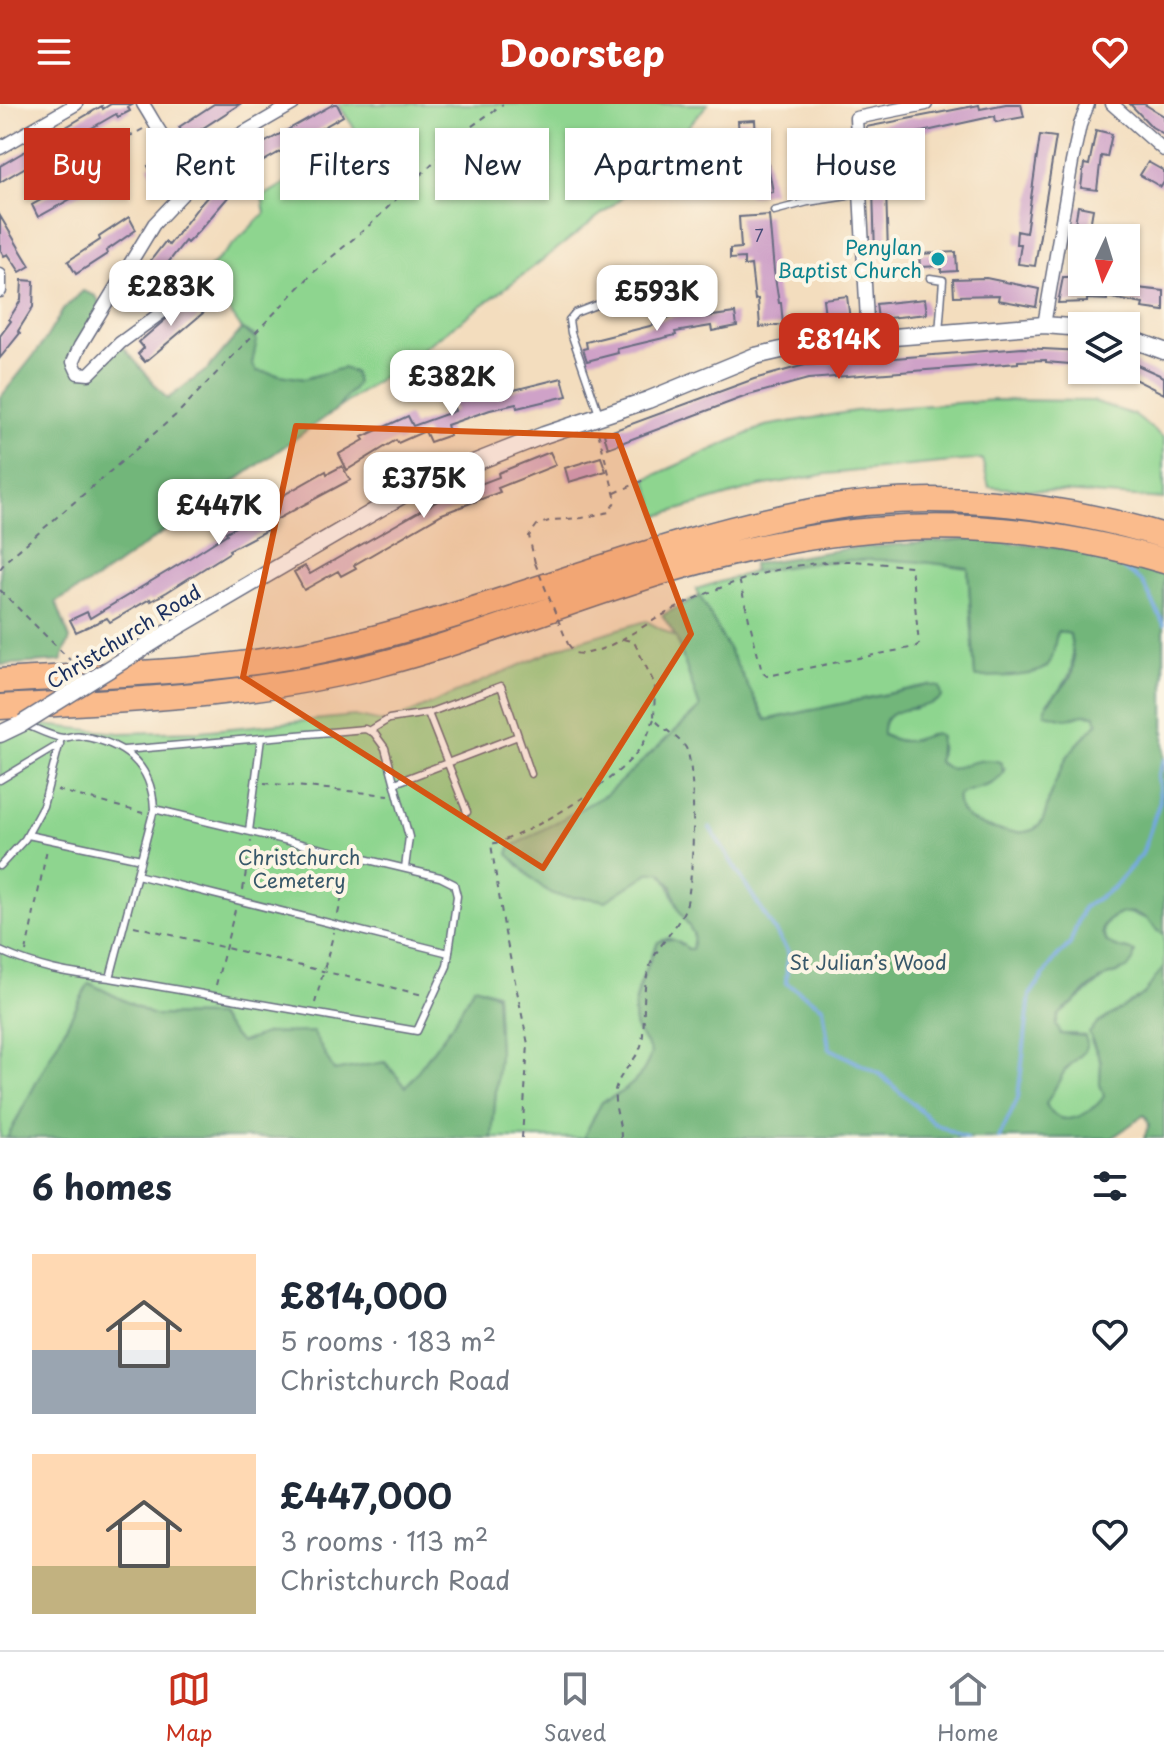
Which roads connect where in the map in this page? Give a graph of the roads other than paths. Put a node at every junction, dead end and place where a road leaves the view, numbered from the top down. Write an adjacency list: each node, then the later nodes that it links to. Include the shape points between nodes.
1 (76, 104): 8 (street)
2 (143, 104): 9 (street)
3 (293, 104): 10 (street)
4 (924, 104): 7 (street)
5 (1088, 104): 23 (street, via 1072,162)
6 (1112, 104): 13 (street)
7 (856, 111)
8 (35, 128)
9 (159, 128)
10 (252, 128)
11 (24, 134): 12 (street)
12 (0, 148)
13 (1164, 150)
14 (177, 200): 22 (street, via 154,224 80,346 73,362 78,373 89,374)
15 (830, 200): 17 (lane)
16 (861, 200): 26 (street)
17 (774, 211)
18 (0, 275): 20 (street)
19 (930, 278): 25 (lane, via 943,280)
20 (0, 291)
21 (609, 300): 29 (lane, via 569,320)
22 (165, 310)
23 (1044, 325): 24 (street, Christchurch Road); 25 (street, Christchurch Road)
24 (1068, 327)
25 (939, 333): 26 (street, Christchurch Road)
26 (868, 339): 29 (street, Christchurch Road, via 755,356)
27 (1140, 342): 28 (street)
28 (1164, 351)
29 (598, 419): 35 (street, Christchurch Road, bridge, via 423,483)
30 (1164, 536): 32 (highway, via 1134,526 999,504 939,500 814,510 726,530 325,650 257,663)
31 (1164, 561): 33 (highway, via 1064,536 993,528 921,526 805,537 659,573 393,660 314,679 239,692)
32 (0, 681)
33 (0, 707)
34 (428, 713): 36 (lane, via 389,719); 38 (lane, via 501,686); 42 (lane)
35 (23, 723): 37 (street, Christchurch Road); 40 (lane)
36 (369, 731): 39 (lane); 45 (lane, via 385,748)
37 (0, 734)
38 (518, 736): 42 (lane); 43 (lane)
39 (261, 738): 41 (lane); 48 (lane)
40 (61, 741): 41 (lane, via 78,735); 44 (lane); 49 (lane, via 43,806)
41 (124, 750): 46 (lane, via 148,776)
42 (449, 763): 45 (lane); 47 (lane)
43 (531, 774)
44 (0, 780)
45 (395, 783): 52 (lane, via 409,837)
46 (153, 812): 48 (lane); 50 (lane)
47 (467, 812)
48 (251, 832): 52 (lane)
49 (28, 835): 50 (lane); 51 (lane)
50 (141, 859): 53 (lane)
51 (0, 866)
52 (405, 868): 55 (lane, via 454,884)
53 (137, 875): 55 (lane); 56 (lane)
54 (0, 951): 56 (lane, via 66,973)
55 (449, 953): 56 (lane, via 417,1031)
56 (110, 978)

